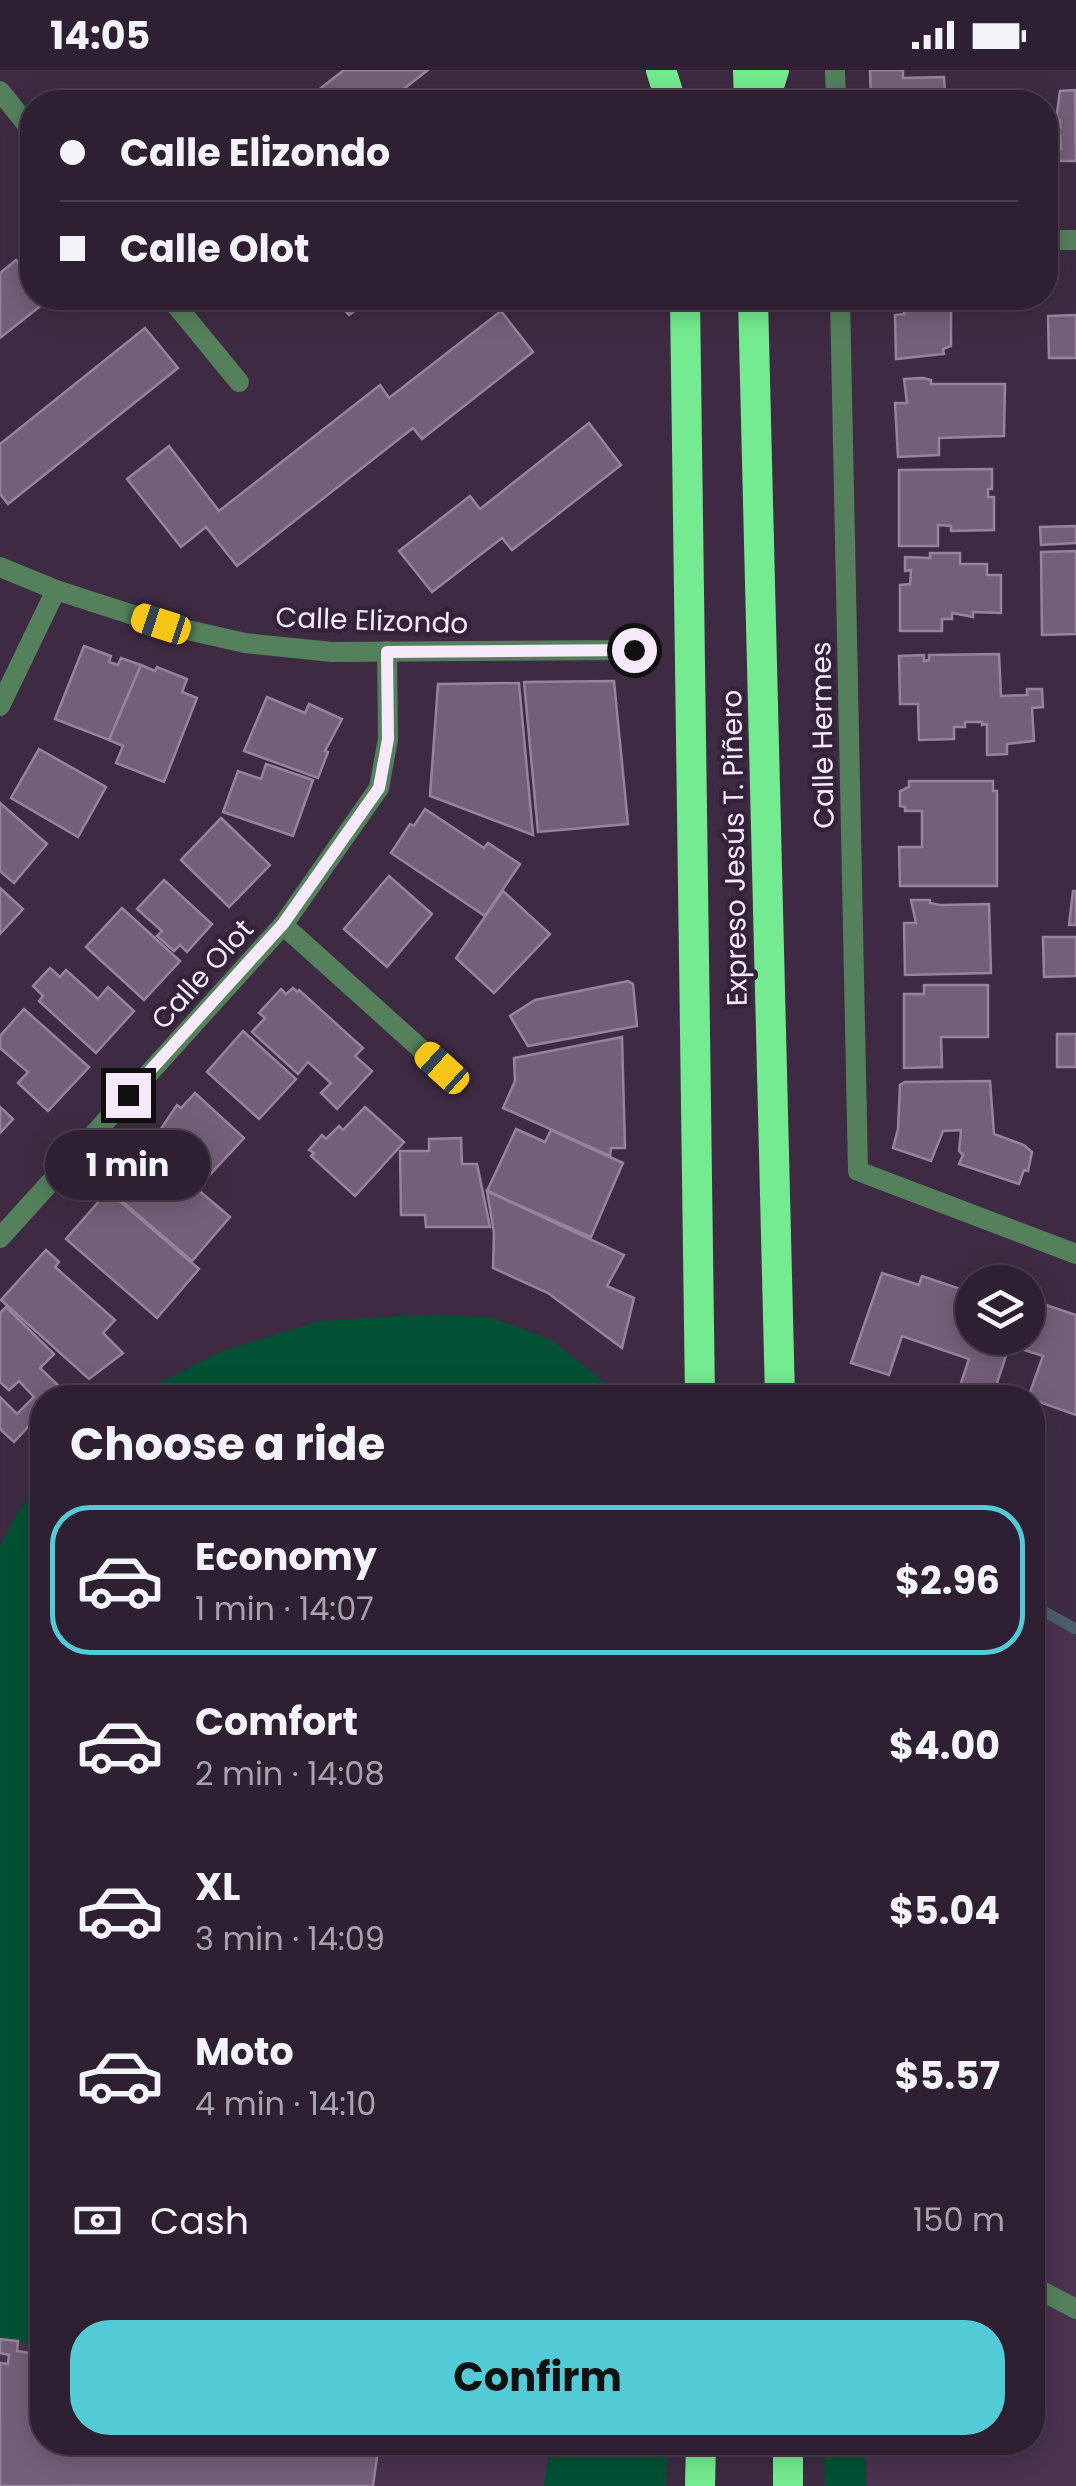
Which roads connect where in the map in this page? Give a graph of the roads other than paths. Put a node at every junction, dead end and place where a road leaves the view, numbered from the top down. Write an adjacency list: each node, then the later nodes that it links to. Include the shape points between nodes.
1 (0, 91): 2 (street)
2 (20, 116)
3 (180, 310): 7 (street)
4 (685, 310): 17 (highway, Expreso Jesús T. Piñero)
5 (753, 310): 18 (highway, Expreso Jesús T. Piñero)
6 (840, 310): 16 (street, Calle Hermes, via 858,1171)
7 (239, 382)
8 (0, 566): 9 (street, Calle Elizondo)
9 (56, 590): 11 (street, Calle Elizondo, via 246,643); 12 (street)
10 (634, 650): 11 (street, Calle Elizondo)
11 (387, 652): 13 (street, Calle Olot, via 388,739 379,788)
12 (0, 706)
13 (283, 924): 14 (street, Calle Olot); 15 (street, Calle Olot)
14 (442, 1068)
15 (0, 1238)
16 (1076, 1254)
17 (700, 1385)
18 (780, 1385)
19 (1045, 2293): 20 (street)
20 (1076, 2309)
21 (701, 2455): 23 (highway)
22 (788, 2455): 24 (highway)
23 (700, 2486)
24 (788, 2486)

